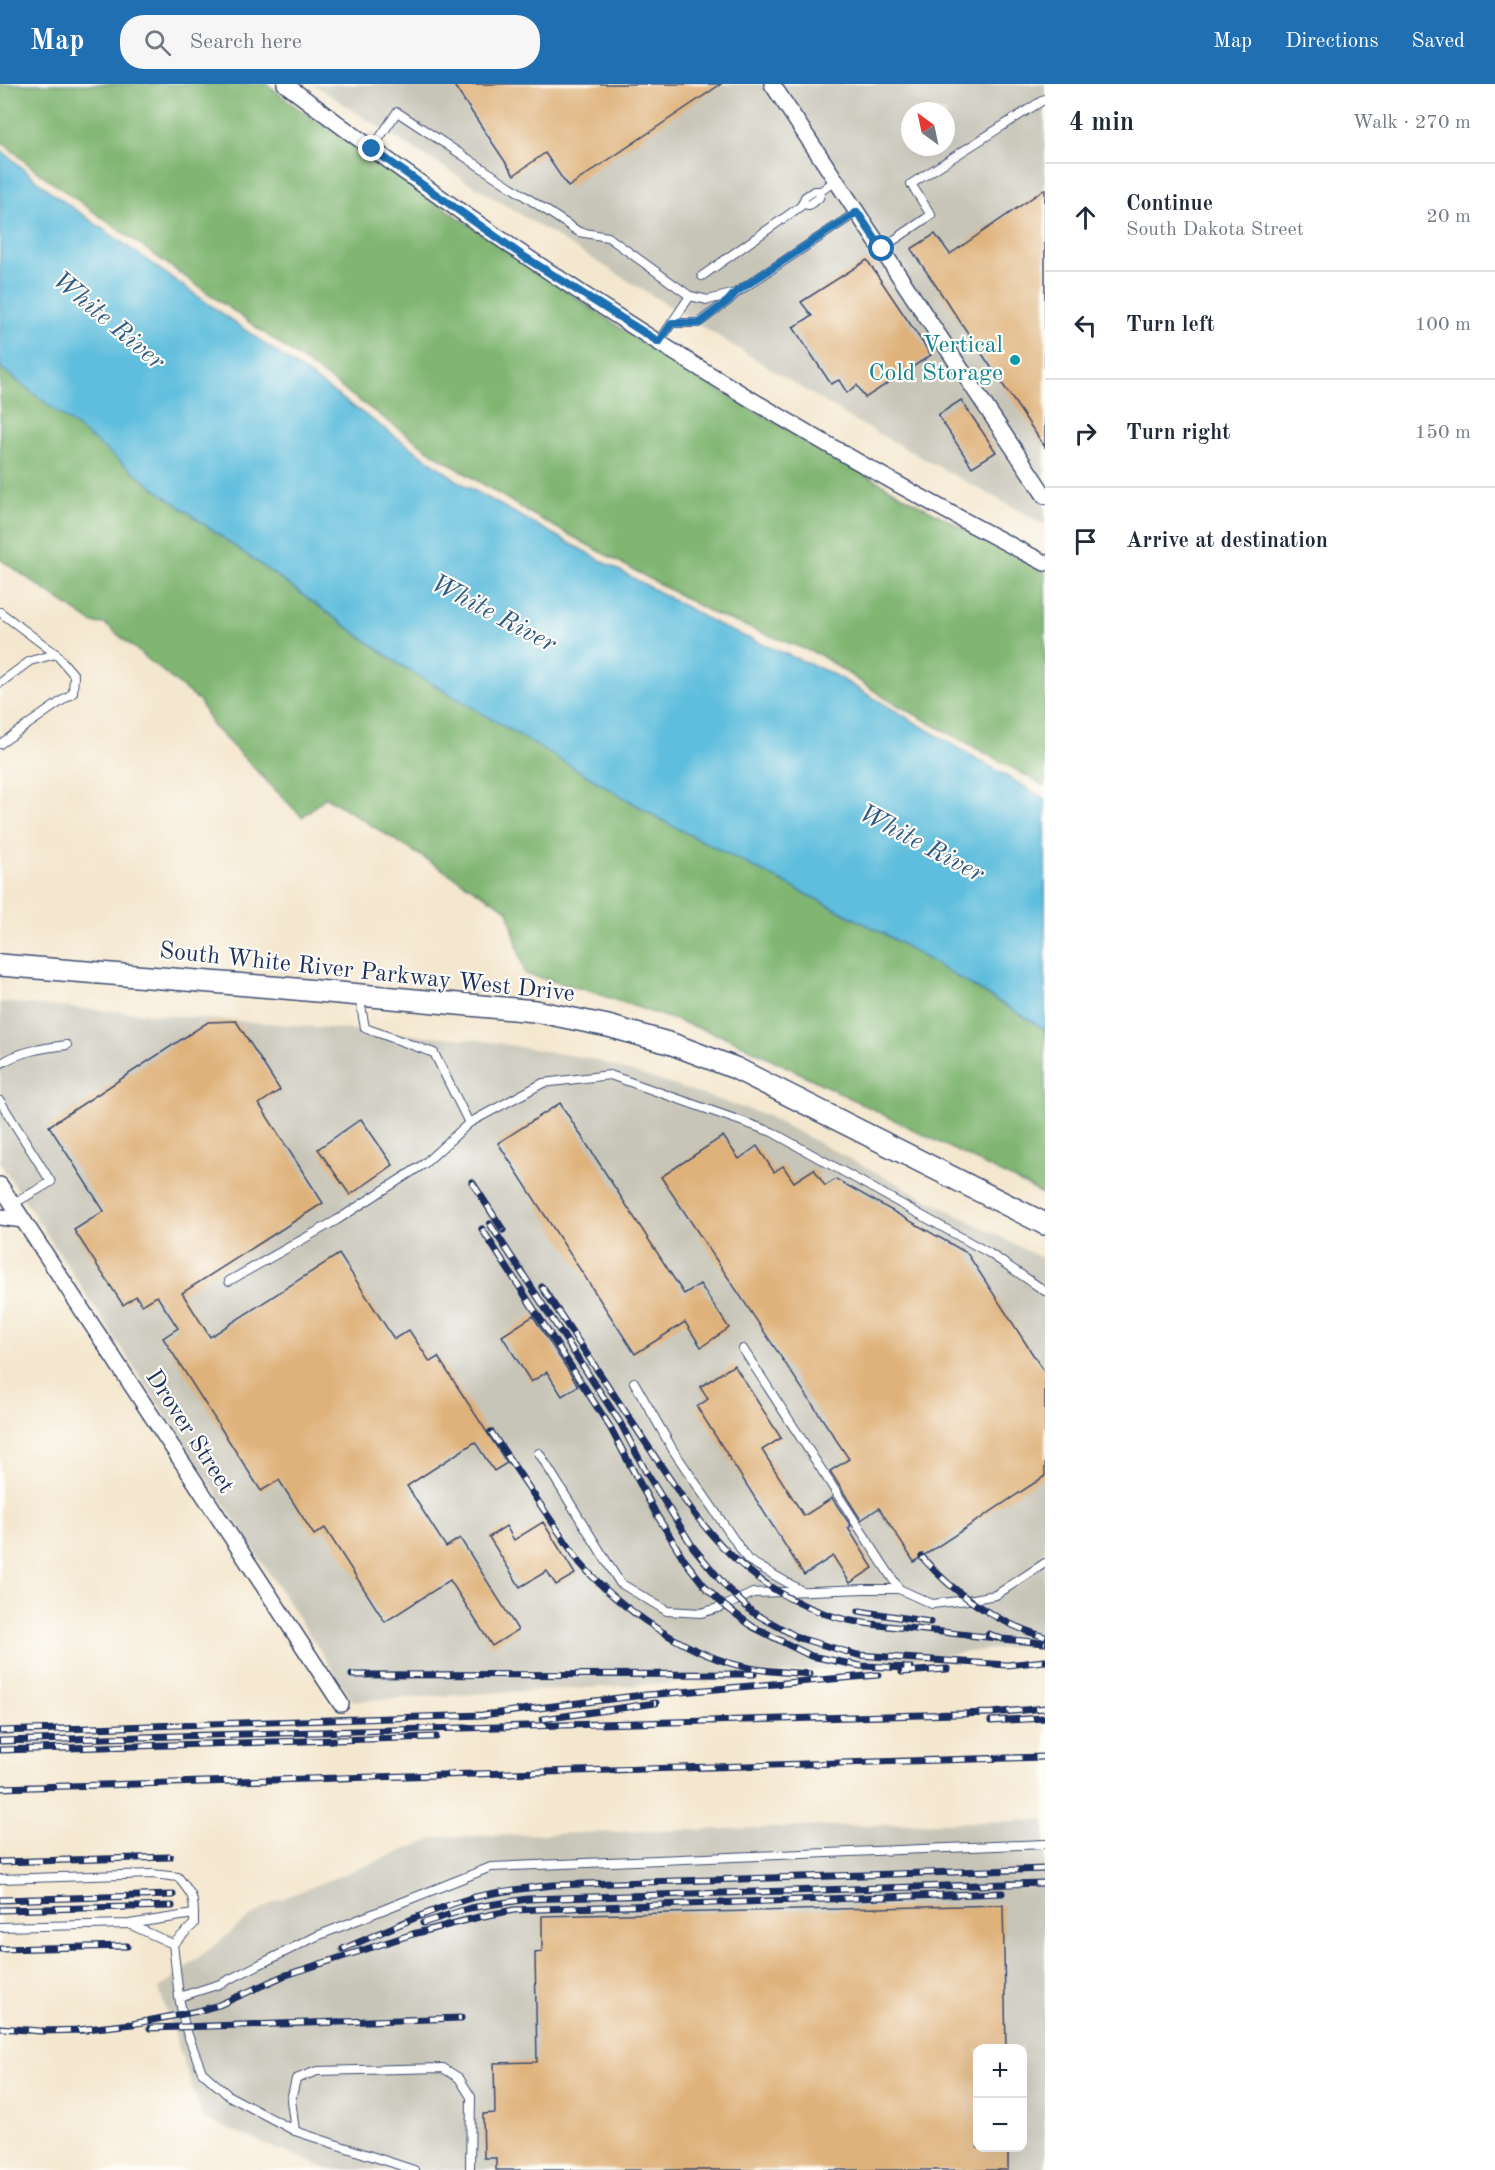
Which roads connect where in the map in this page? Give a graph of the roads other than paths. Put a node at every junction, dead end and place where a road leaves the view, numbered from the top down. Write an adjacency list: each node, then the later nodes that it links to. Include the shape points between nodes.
1 (285, 84): 4 (street)
2 (772, 84): 5 (street)
3 (1045, 99): 7 (lane, via 911,184 931,215)
4 (372, 149): 10 (lane, via 397,112 579,232 608,237); 12 (street, via 523,256)
5 (836, 180): 6 (street); 8 (lane, via 821,191 816,201 804,204)
6 (857, 212): 7 (street); 9 (lane)
7 (882, 249): 13 (street)
8 (702, 276)
9 (736, 292): 10 (lane, via 708,300); 11 (lane, via 699,323)
10 (690, 296): 11 (lane)
11 (672, 323): 12 (lane)
12 (659, 342): 14 (street, via 964,522)
13 (1045, 496)
14 (1045, 563)
15 (0, 612): 16 (lane)
16 (56, 654): 17 (lane, via 30,662); 18 (lane, via 75,675 73,693)
17 (0, 683)
18 (0, 744)
19 (0, 965): 20 (street, South White River Parkway West Drive)
20 (358, 995): 24 (lane, via 365,1028 434,1053); 29 (street, South White River Parkway West Drive, via 550,1014 672,1044 755,1077)
21 (67, 1045): 22 (lane, via 35,1049)
22 (0, 1064)
23 (0, 1101): 26 (lane, via 51,1182)
24 (469, 1123): 30 (lane, via 424,1164 337,1220); 31 (lane, via 543,1083 610,1075 772,1132 989,1253)
25 (0, 1185): 26 (street, Drover Street)
26 (13, 1204): 28 (street, Drover Street)
27 (0, 1216): 28 (street)
28 (23, 1220): 38 (street, Drover Street)
29 (1045, 1224)
30 (229, 1281)
31 (1045, 1291)
32 (743, 1349): 36 (lane)
33 (634, 1382): 37 (lane, via 673,1450 748,1560)
34 (539, 1453): 37 (lane, via 620,1583 667,1611 701,1613 753,1593)
35 (1045, 1563): 36 (lane, via 996,1595 968,1600 932,1605)
36 (899, 1589): 37 (lane)
37 (804, 1593)
38 (340, 1704)
39 (1045, 1844): 45 (lane, via 491,1867 317,1936 220,1983)
40 (0, 1879): 41 (lane, via 153,1874 178,1877 193,1897)
41 (194, 1914): 42 (lane); 44 (lane, via 194,1924)
42 (129, 1924): 43 (lane); 44 (lane)
43 (0, 1927)
44 (173, 1944): 45 (lane)
45 (179, 1997): 46 (lane, via 185,2027 202,2072 229,2096)
46 (295, 2131): 47 (lane); 48 (lane, via 291,2100 296,2079 317,2071 443,2068 459,2078 471,2097)
47 (414, 2170)
48 (470, 2170)

